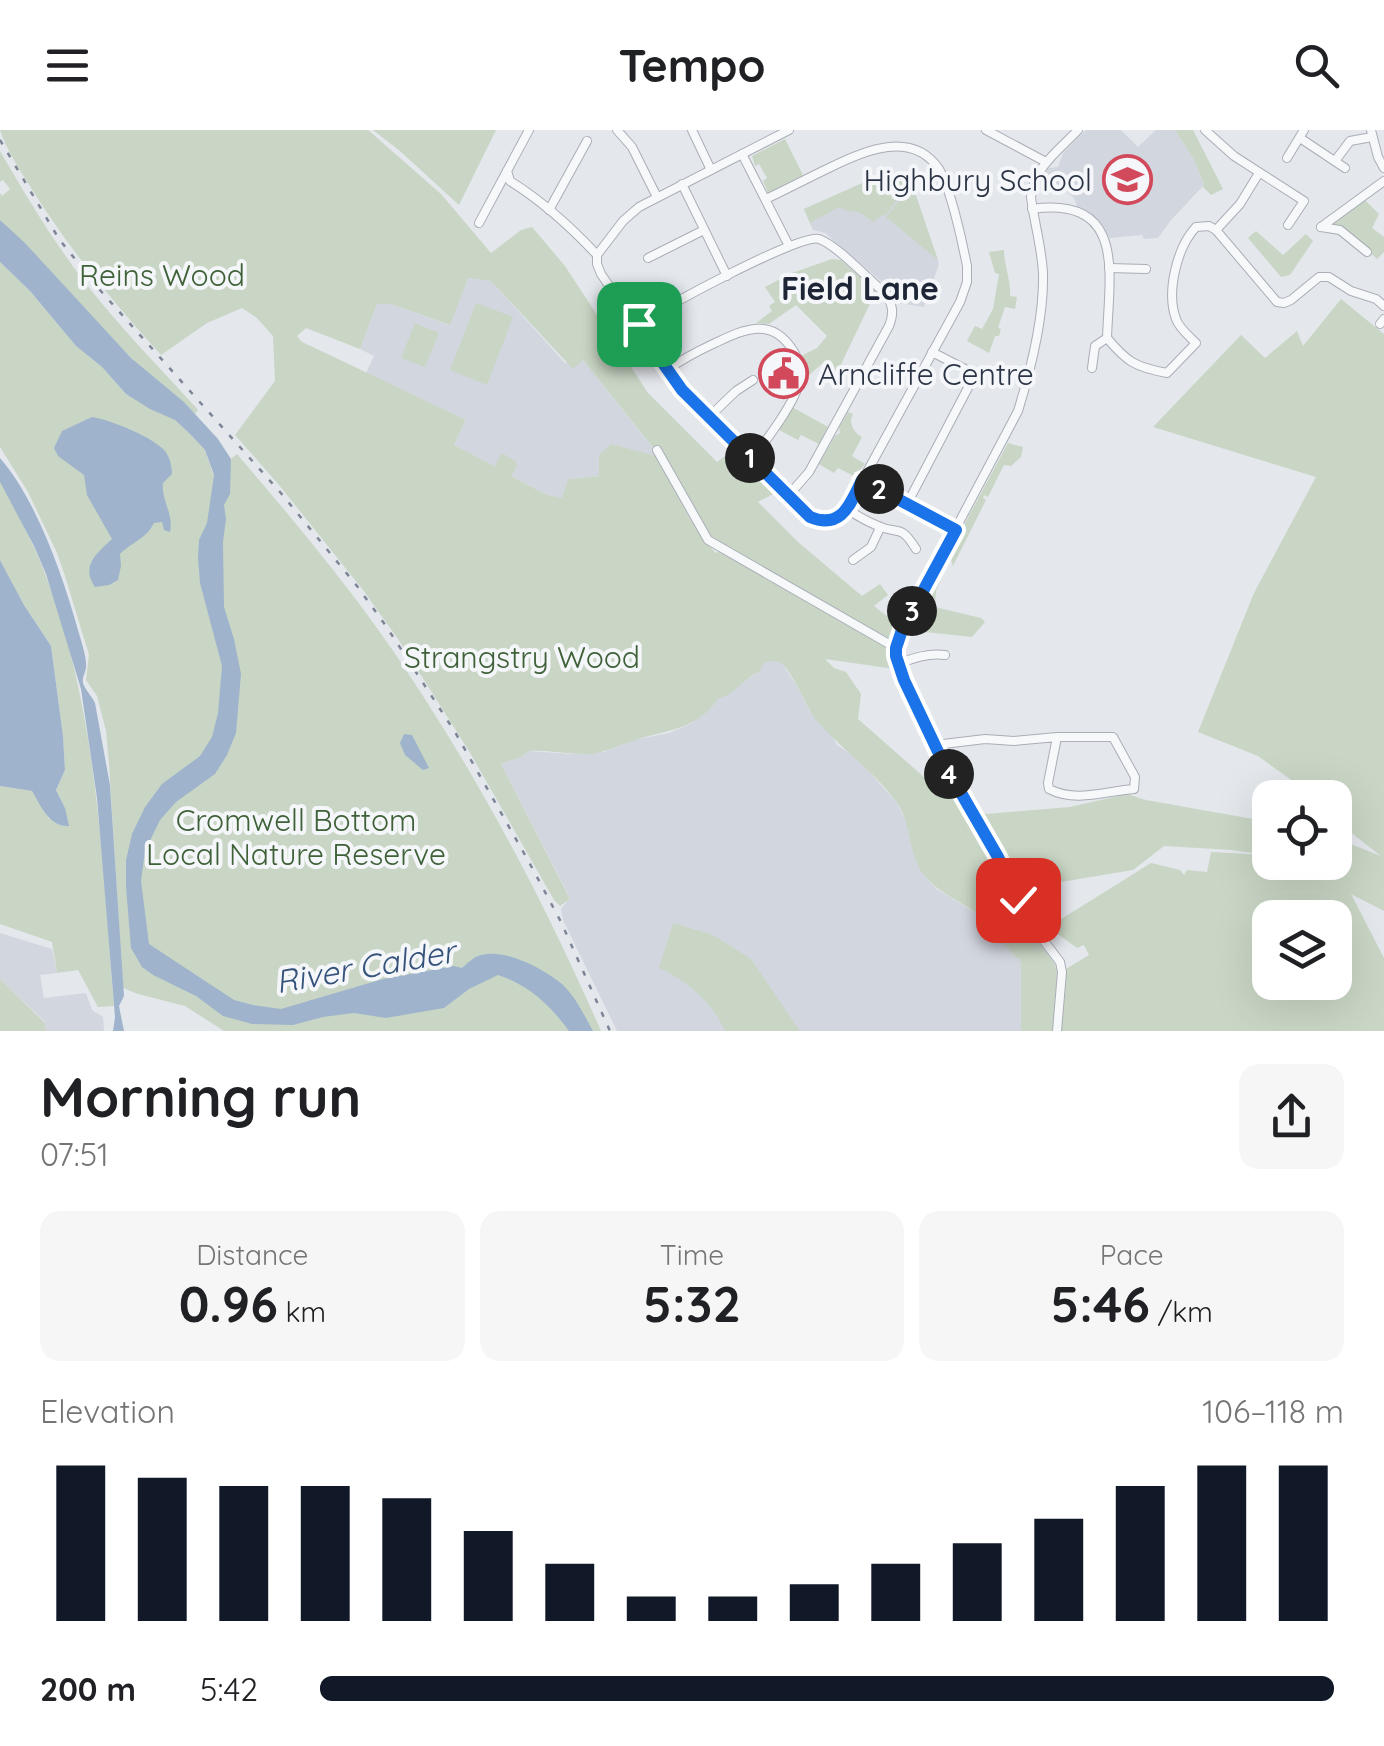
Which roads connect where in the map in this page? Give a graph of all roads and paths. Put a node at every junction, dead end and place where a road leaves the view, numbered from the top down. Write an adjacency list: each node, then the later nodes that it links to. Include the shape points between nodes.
1 (529, 130): 20 (street)
2 (617, 130): 24 (street)
3 (692, 130): 19 (street)
4 (761, 130): 12 (street)
5 (790, 130): 12 (street)
6 (986, 130): 15 (street)
7 (1078, 130): 15 (street)
8 (1206, 130): 21 (street)
9 (1302, 134): 14 (street); 16 (street)
10 (1372, 134): 16 (street, via 1350,141); 18 (street)
11 (587, 141): 27 (street)
12 (767, 141): 13 (street)
13 (742, 154): 19 (street); 25 (street)
14 (1287, 158)
15 (1046, 162): 26 (street, via 1032,188)
16 (1335, 162): 17 (street)
17 (1346, 168)
18 (1384, 168)
19 (710, 170): 23 (street)
20 (507, 171): 27 (street, via 510,182); 28 (street)
21 (1259, 173): 29 (street, via 1304,201); 31 (street)
22 (1384, 181): 33 (street, via 1321,227 1340,230)
23 (682, 184): 24 (street); 30 (street)
24 (656, 197): 34 (street, via 629,214)
25 (766, 199): 32 (street); 42 (street, via 879,144 905,143 928,154 943,176 968,274)
26 (1032, 209): 36 (street, via 1074,211 1094,221); 54 (street, via 1043,273 1030,373 1018,411)
27 (549, 210): 34 (street)
28 (479, 223)
29 (1288, 225)
30 (704, 230): 35 (street); 38 (street)
31 (1216, 230): 39 (street, via 1277,302 1330,277); 41 (street, via 1196,227 1179,250 1176,323 1196,344 1167,373 1124,358)
32 (789, 246): 38 (street); 50 (street, via 812,238 830,244 886,294 892,319 810,472)
33 (1367, 252)
34 (597, 254): 40 (street, via 601,274)
35 (648, 258)
36 (1109, 268): 37 (street); 41 (street)
37 (1146, 268)
38 (727, 276): 40 (street)
39 (1384, 306)
40 (636, 325): 44 (street)
41 (1107, 338): 43 (street, via 1095,346 1093,370)
42 (932, 352): 49 (street); 51 (street, via 964,369 971,382)
43 (1078, 366)
44 (667, 370): 46 (street); 48 (street, via 745,329 763,329 787,342 798,360 798,386)
45 (753, 380): 46 (street)
46 (708, 417): 48 (street)
47 (657, 450): 57 (street, via 708,540)
48 (751, 459): 50 (street)
49 (862, 480): 51 (street); 52 (street)
50 (788, 496): 52 (street, via 818,520)
51 (907, 504): 54 (street)
52 (846, 510): 53 (street)
53 (880, 528): 55 (street, via 906,533); 56 (street, via 871,547)
54 (956, 530): 57 (street)
55 (916, 549)
56 (853, 560)
57 (896, 648): 59 (street)
58 (945, 655): 59 (street)
59 (897, 664): 61 (street)
60 (1057, 738): 60 (street, via 1049,790 1074,796 1134,790 1135,778 1113,737); 61 (street)
61 (935, 744): 62 (street, via 1028,920 1060,962)
62 (1057, 1031)

